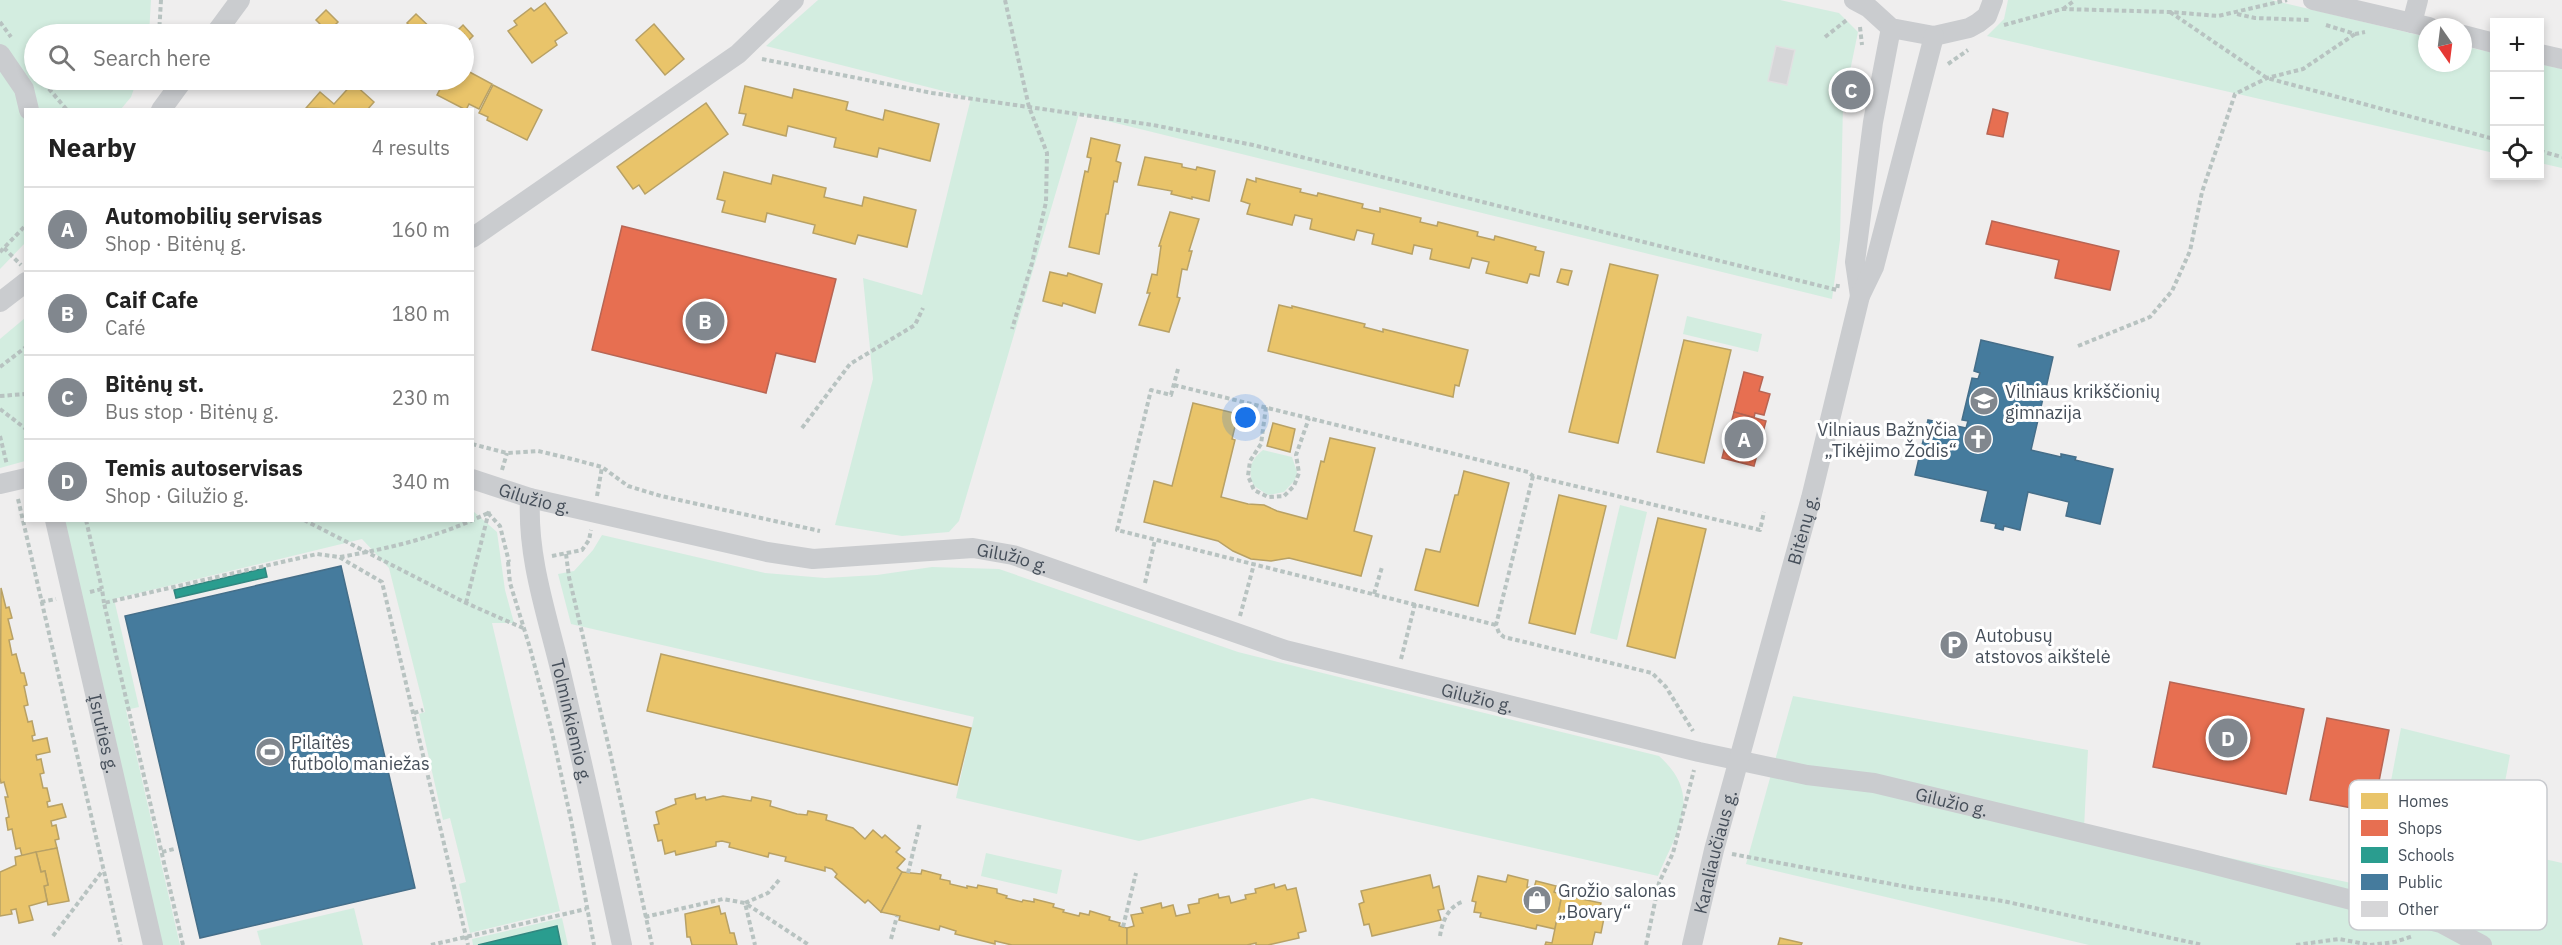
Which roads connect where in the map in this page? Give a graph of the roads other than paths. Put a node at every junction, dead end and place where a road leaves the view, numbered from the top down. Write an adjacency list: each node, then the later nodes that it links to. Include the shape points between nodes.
1 (240, 0): 8 (street)
2 (794, 0): 22 (street, via 738,54)
3 (1857, 0): 10 (street)
4 (1993, 0): 11 (street, via 1987,16 1978,23)
5 (2313, 0): 9 (street)
6 (2418, 0): 7 (street)
7 (2420, 18)
8 (222, 24)
9 (2418, 24)
10 (1891, 28): 11 (street); 24 (street, Bitėnų g., via 1873,122 1855,262)
11 (1934, 36): 24 (street, Bitėnų g., via 1874,267)
12 (2472, 37): 13 (street)
13 (2490, 42)
14 (0, 54): 17 (street)
15 (2544, 55): 16 (street)
16 (2562, 59)
17 (24, 89)
18 (24, 90): 20 (street)
19 (176, 90): 21 (street)
20 (29, 108)
21 (162, 108)
22 (474, 237)
23 (24, 284): 25 (street)
24 (1860, 296): 29 (street, Bitėnų g., via 1816,479)
25 (0, 302)
26 (474, 479): 27 (street, Gilužio g.)
27 (530, 498): 29 (street, Gilužio g., via 813,559 973,548 1013,555 1285,650); 33 (street, Tolminkiemio g., via 532,559)
28 (55, 522): 32 (street, Įsruties g.)
29 (1739, 760): 30 (street, Gilužio g., via 1807,775 1874,783); 34 (street, Karaliaučiaus g.)
30 (2349, 899)
31 (2454, 930): 35 (street, Gilužio g.)
32 (153, 945)
33 (622, 945)
34 (1692, 945)
35 (2482, 945)

